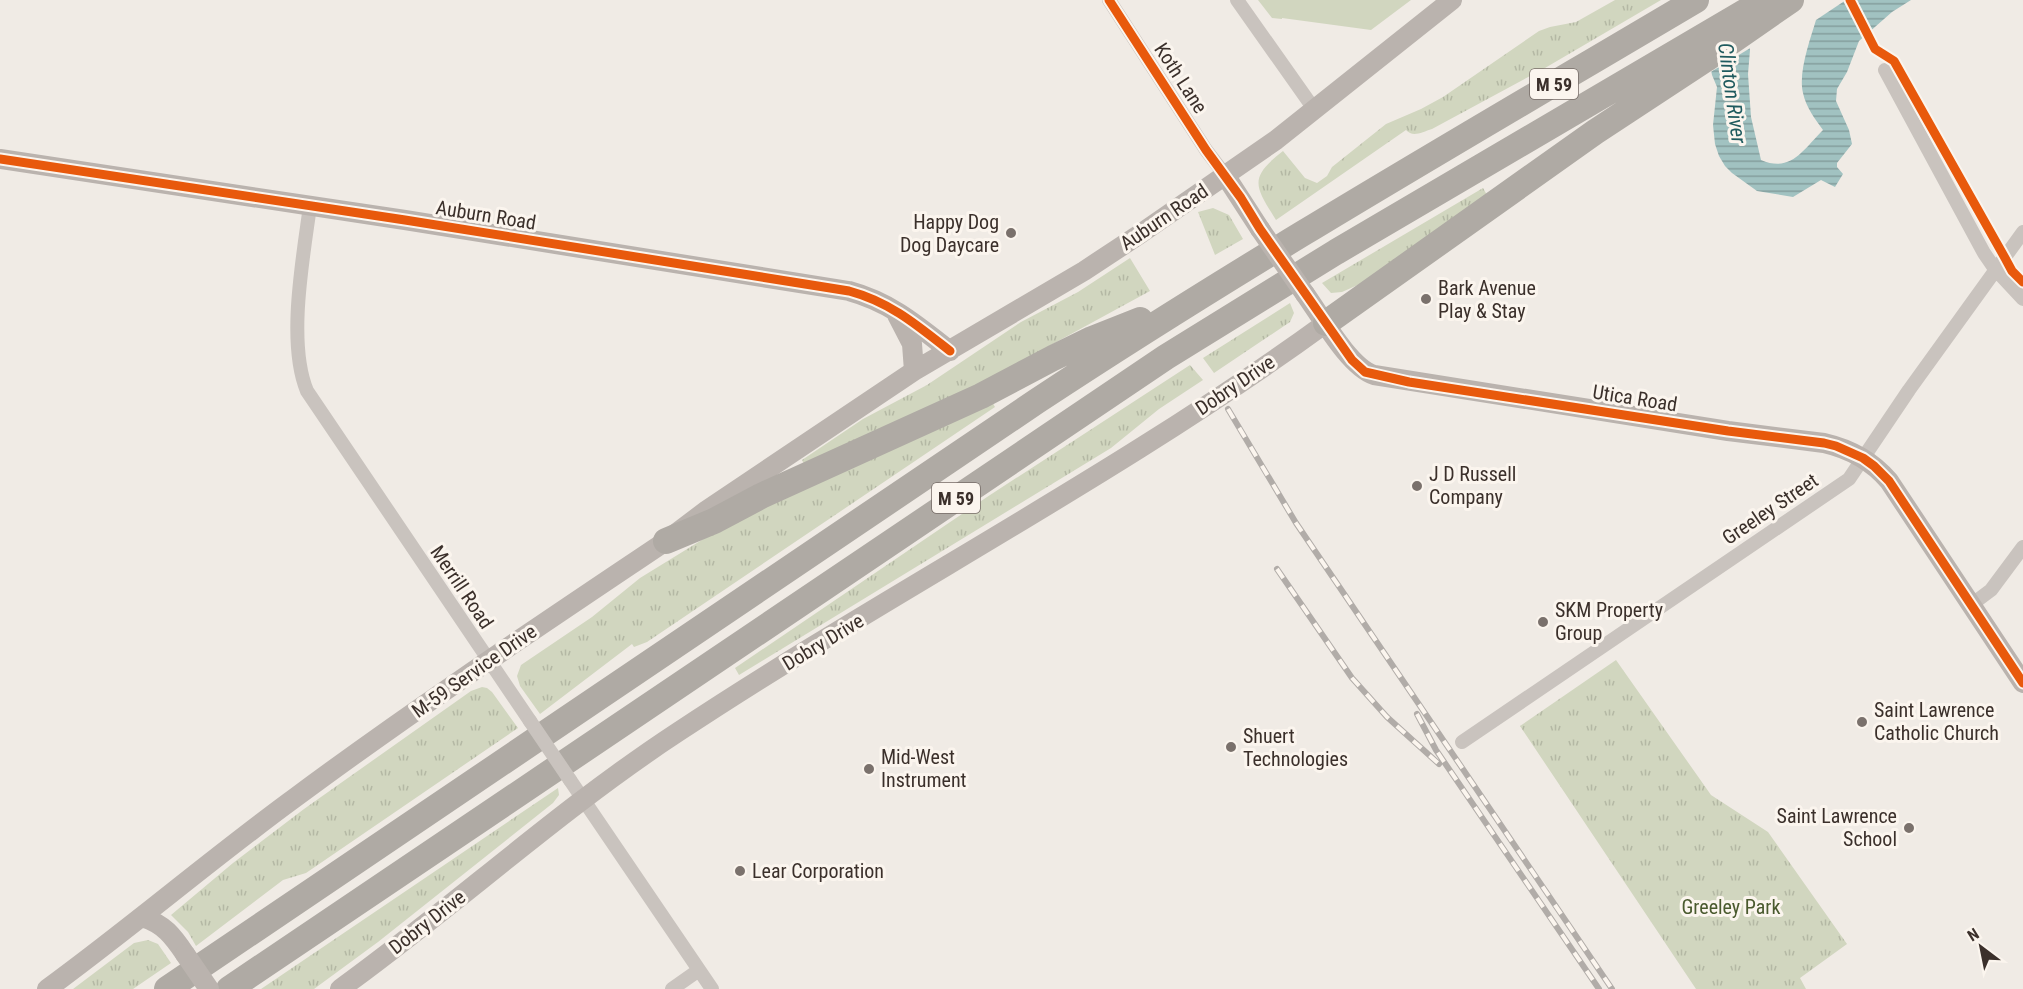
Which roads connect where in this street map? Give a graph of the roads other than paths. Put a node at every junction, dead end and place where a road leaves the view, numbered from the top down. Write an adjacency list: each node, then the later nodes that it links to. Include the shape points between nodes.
1 (1109, 0): 11 (street, Koth Lane)
2 (1237, 0): 9 (street)
3 (1452, 0): 9 (street, Auburn Road)
4 (1791, 0): 6 (highway)
5 (1695, 1): 15 (highway, M 59)
6 (1753, 14): 7 (highway)
7 (1704, 48): 18 (highway, via 1613,119); 34 (highway, M 59, via 1336,252 1166,357)
8 (1885, 70): 14 (street, via 1966,223)
9 (1314, 109): 11 (street, Auburn Road)
10 (0, 159): 12 (street, Auburn Road)
11 (1225, 175): 18 (street, Utica Road, bridge); 19 (street, Auburn Road, via 1084,271)
12 (310, 206): 17 (street, Auburn Road, via 821,286 868,296); 25 (street, Merrill Road, via 298,324 301,376 316,406)
13 (2023, 232): 14 (street, Greeley Street)
14 (1995, 269): 16 (street); 21 (street, Greeley Street)
15 (1193, 299): 22 (highway, via 1092,339 981,396); 32 (highway, M 59)
16 (2023, 299)
17 (895, 311): 19 (street, Auburn Road); 20 (street, via 912,344)
18 (1326, 323): 21 (street, Utica Road, via 1352,360 1374,375 1824,443); 28 (street, Dobry Drive, via 1180,423 702,716)
19 (950, 351): 20 (street, Auburn Road)
20 (914, 371): 22 (street, M-59 Service Drive)
21 (1863, 458): 24 (street, Utica Road, via 1889,481); 27 (street, Greeley Street, via 1841,484)
22 (666, 541): 25 (street, M-59 Service Drive)
23 (2023, 547): 24 (street, via 1991,590)
24 (1971, 605): 26 (street, Utica Road)
25 (489, 660): 28 (street, Merrill Road, bridge); 29 (street, M-59 Service Drive, via 294,798)
26 (2023, 683)
27 (1462, 742)
28 (583, 799): 30 (street, Merrill Road); 35 (street, Dobry Drive)
29 (142, 917): 31 (street, M-59 Service Drive); 33 (street, bridge, via 164,927)
30 (699, 970): 36 (street); 37 (street, Merrill Road)
31 (47, 989)
32 (167, 989)
33 (209, 989)
34 (229, 989)
35 (340, 989)
36 (672, 989)
37 (712, 989)

